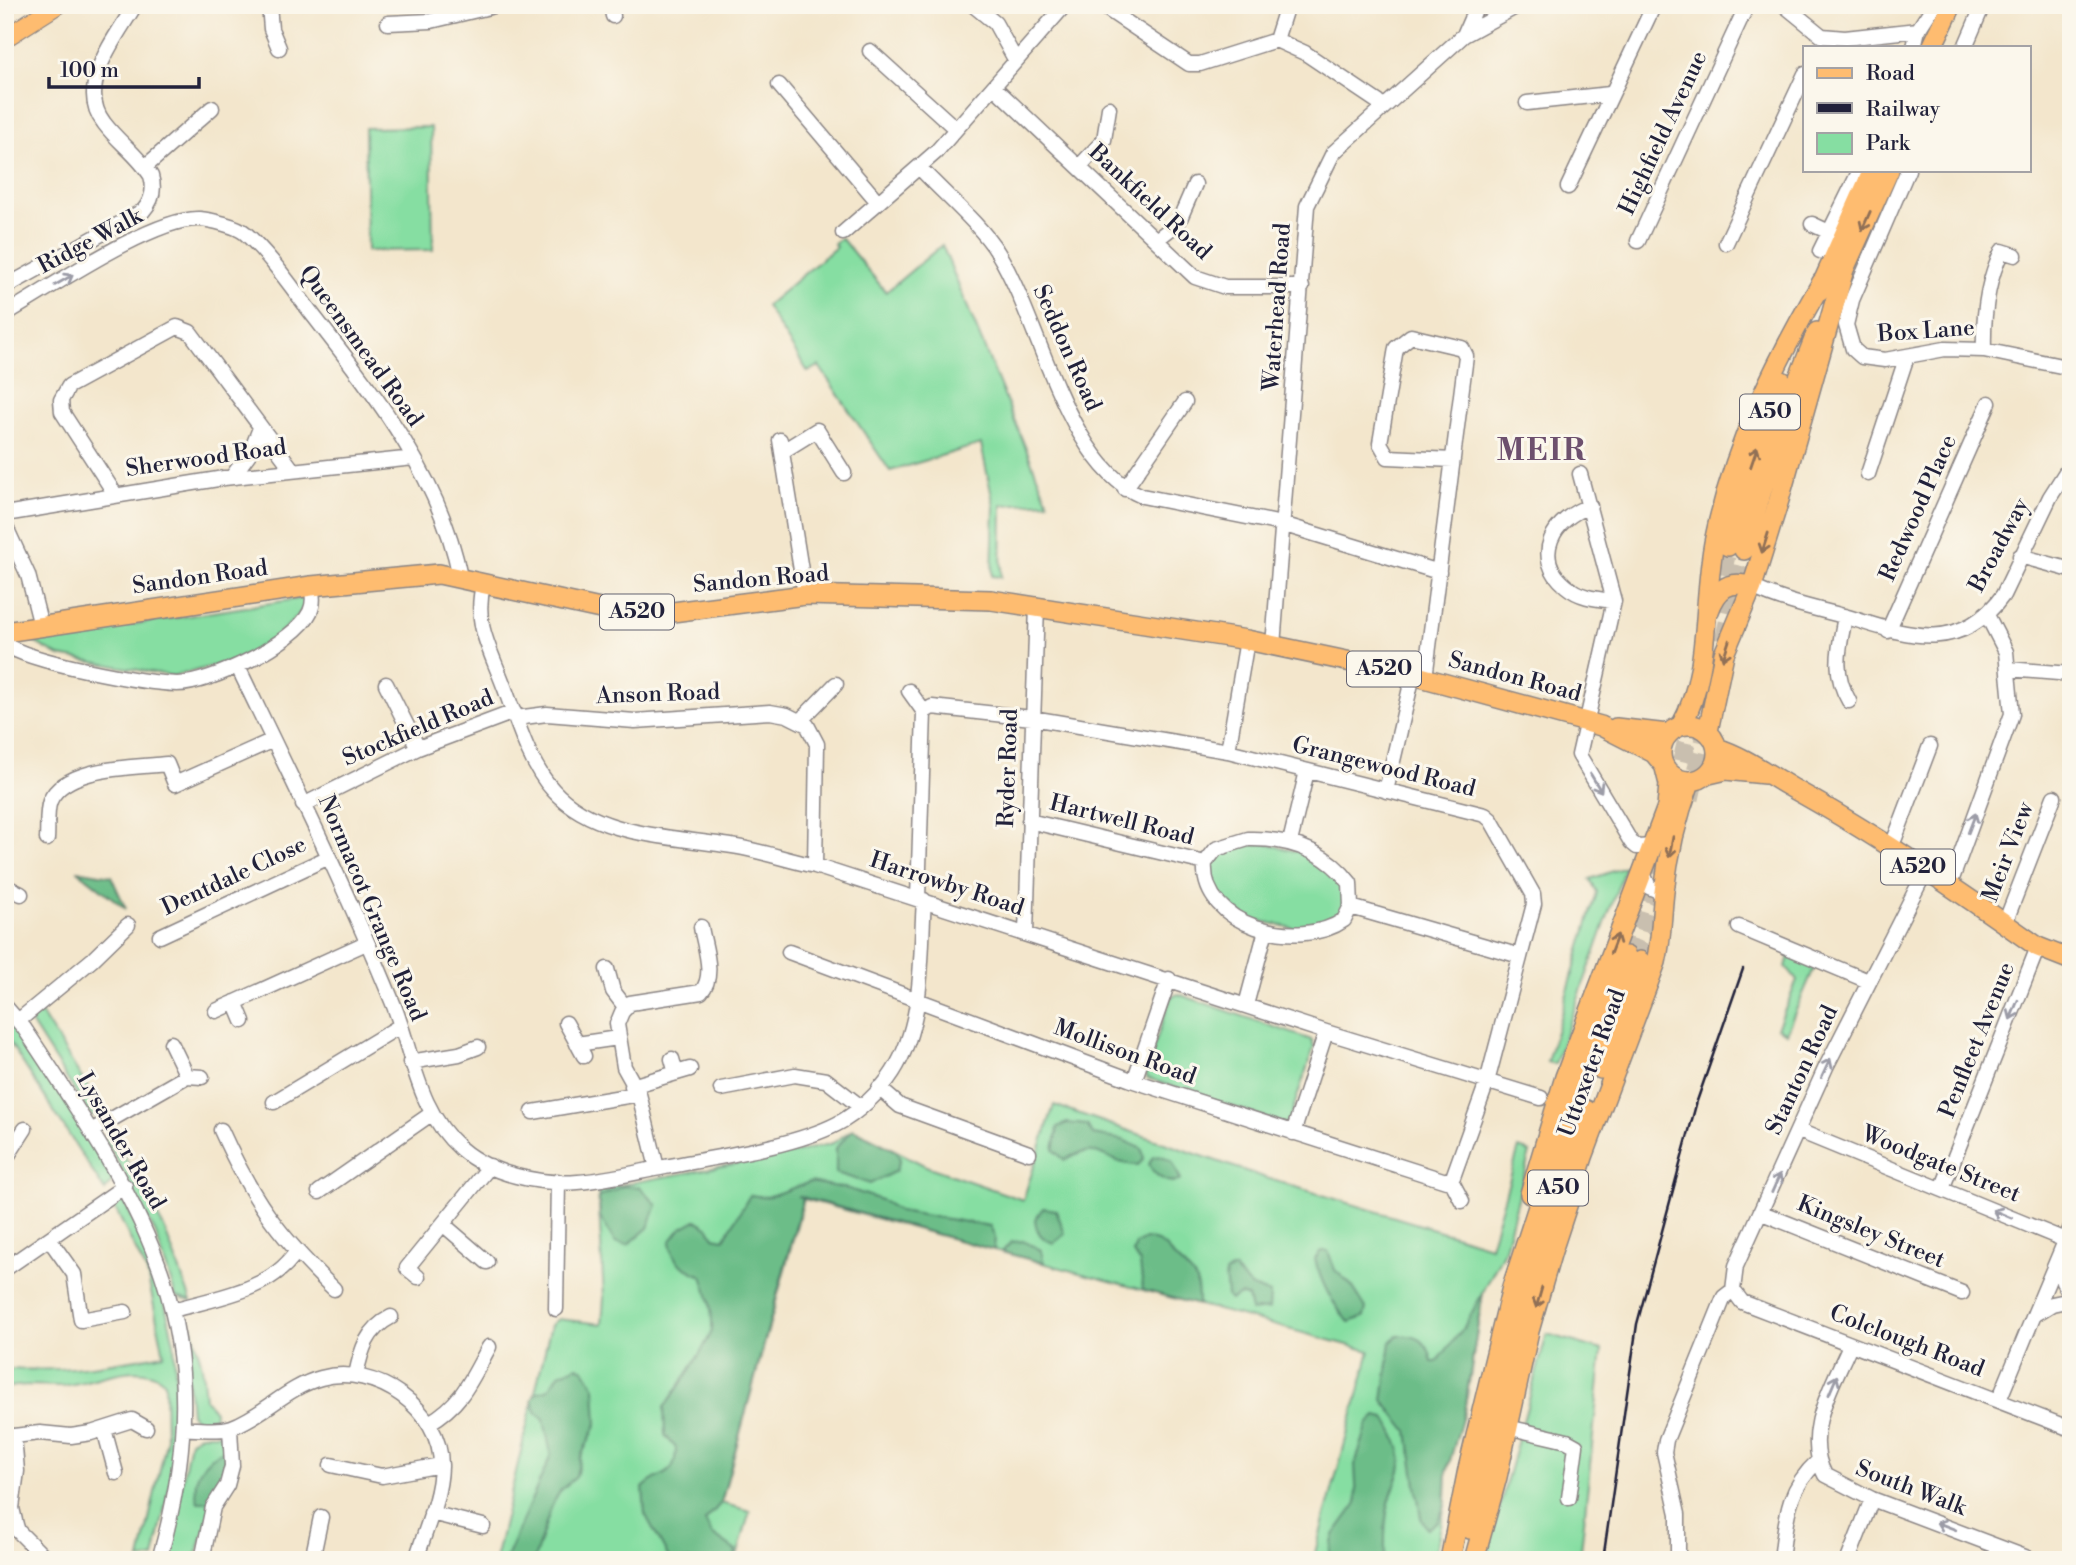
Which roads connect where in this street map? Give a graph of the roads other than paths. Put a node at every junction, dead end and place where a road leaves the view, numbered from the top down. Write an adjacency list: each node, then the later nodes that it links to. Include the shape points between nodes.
1 (57, 5): 22 (main road)
2 (135, 5): 41 (street, via 96,74 95,110)
3 (269, 5): 29 (street)
4 (498, 5): 18 (street)
5 (973, 5): 31 (street, via 995,23)
6 (1065, 5): 31 (street)
7 (1101, 5): 23 (street, via 1189,64)
8 (1287, 5): 23 (street)
9 (1477, 5): 21 (street)
10 (1519, 5): 21 (street)
11 (1654, 5): 35 (street)
12 (1747, 5): 56 (street, Highfield Avenue)
13 (1784, 5): 24 (street)
14 (1934, 5): 20 (street)
15 (1952, 5): 26 (highway)
16 (1965, 5): 27 (highway)
17 (1983, 5): 28 (street)
18 (469, 8): 19 (street, via 431,21)
19 (388, 23)
20 (1917, 30): 24 (street); 25 (street)
21 (1464, 35): 37 (street, Waterhead Road)
22 (5, 38)
23 (1276, 40): 37 (street, via 1306,52)
24 (1820, 41)
25 (1914, 46)
26 (1932, 46)
27 (1947, 46)
28 (1965, 46)
29 (279, 48)
30 (870, 51): 40 (street)
31 (1016, 61): 34 (street)
32 (1803, 78): 57 (street)
33 (779, 85): 50 (street)
34 (994, 87): 40 (street); 43 (street, Bankfield Road)
35 (1610, 94): 36 (street); 49 (street)
36 (1527, 103)
37 (1384, 106): 63 (street, Waterhead Road, via 1333,153 1307,206)
38 (212, 108): 41 (street)
39 (1109, 108): 43 (street, via 1104,140)
40 (956, 129): 42 (street)
41 (145, 167): 62 (street, via 154,186 143,211)
42 (919, 167): 50 (street); 79 (street, Seddon Road, via 997,251 1029,314 1065,405 1100,464)
43 (1079, 167): 55 (street, Bankfield Road)
44 (1859, 172): 53 (street)
45 (1872, 172): 61 (highway, A50)
46 (1888, 172): 60 (highway, A50, one-way to 60)
47 (1907, 172): 66 (street, Box Lane, via 1872,249 1846,325 1853,349 1862,357)
48 (1195, 184): 55 (street, via 1178,223)
49 (1568, 187)
50 (878, 202): 54 (street)
51 (200, 219): 64 (street, Ridge Walk, one-way to 51, via 149,233); 71 (street, Queensmead Road, via 243,231 361,377)
52 (1812, 224): 53 (street)
53 (1829, 232): 59 (street)
54 (844, 233)
55 (1156, 240): 63 (street, Bankfield Road, via 1195,277 1225,287)
56 (1638, 241)
57 (1726, 243)
58 (2011, 250): 65 (street, via 2002,251 1990,278)
59 (1820, 251)
60 (1845, 266): 61 (highway, A50, one-way to 61, via 1736,548 1763,429); 91 (highway, one-way to 91)
61 (1822, 282): 98 (highway, via 1787,343 1744,438 1715,537)
62 (5, 286)
63 (1302, 287): 84 (street, Waterhead Road)
64 (5, 314)
65 (1984, 349): 66 (street, Box Lane, via 1945,349); 67 (street, Box Lane)
66 (1908, 356): 75 (street)
67 (2071, 368)
68 (1185, 402): 79 (street)
69 (1989, 403): 99 (street, Redwood Place)
70 (260, 428): 74 (street); 78 (street, via 251,451); 80 (street, via 190,332 177,327 69,386 61,400 62,412)
71 (414, 458): 74 (street, Sherwood Road); 88 (street, Queensmead Road, via 447,528)
72 (1453, 460): 72 (street, via 1466,356 1462,348 1411,336 1396,348 1380,443 1388,457); 87 (street)
73 (2071, 464): 85 (street, Broadway)
74 (292, 469): 78 (street, Sherwood Road)
75 (1873, 470)
76 (844, 473): 92 (street, via 817,430 782,445)
77 (1580, 474): 81 (street)
78 (232, 477): 80 (street, Sherwood Road)
79 (1125, 489): 84 (street, Seddon Road)
80 (115, 494): 82 (street, Sherwood Road)
81 (1590, 506): 93 (street); 93 (street, via 1573,511 1555,530 1550,561 1559,579 1574,592)
82 (5, 514)
83 (5, 524): 97 (street, via 28,575)
84 (1282, 524): 87 (street, Seddon Road); 103 (street, Waterhead Road)
85 (2020, 556): 86 (street); 95 (street, Broadway, via 2003,595)
86 (2071, 570)
87 (1439, 572): 107 (street)
88 (460, 577): 89 (highway, Sandon Road / A520); 90 (highway, Sandon Road / A520, via 418,575)
89 (484, 582): 92 (highway, Sandon Road / A520, via 605,610 657,614); 113 (street, Harrowby Road, via 479,618)
90 (312, 586): 97 (highway, Sandon Road / A520); 104 (street, via 312,609 306,618 278,643)
91 (1752, 587): 96 (street, Broadway); 98 (highway, via 1742,583 1720,589); 119 (highway, one-way to 119, via 1724,654)
92 (805, 595): 94 (highway, Sandon Road / A520, via 962,597)
93 (1614, 601): 116 (street)
94 (1037, 605): 101 (highway, Sandon Road / A520); 114 (street, Ryder Road)
95 (1986, 614): 99 (street, Broadway, via 1954,633 1931,637); 105 (street, via 1999,635)
96 (1846, 617): 99 (street, Broadway); 111 (street, via 1836,662)
97 (41, 626): 100 (highway, Sandon Road / A520)
98 (1703, 628): 117 (highway, Uttoxeter Road, via 1698,688)
99 (1888, 631)
100 (5, 632)
101 (1247, 640): 103 (highway, Sandon Road / A520); 122 (street)
102 (5, 644): 104 (street, via 104,675 179,684)
103 (1273, 646): 107 (highway, Sandon Road / A520)
104 (239, 667): 118 (street, Normacot Grange Road)
105 (2008, 669): 106 (street); 142 (street, one-way to 105, via 2012,714)
106 (2071, 674)
107 (1419, 677): 116 (highway, Sandon Road / A520); 128 (street)
108 (386, 684): 121 (street)
109 (836, 684): 115 (street)
110 (909, 691): 112 (street)
111 (1849, 701)
112 (924, 712): 114 (street, Grangewood Road, via 932,708); 145 (street, Normacot Grange Road)
113 (515, 715): 115 (street, Anson Road, via 635,721 770,712); 121 (street, Stockfield Road); 138 (street, Harrowby Road, via 552,789 581,812 607,824)
114 (1032, 718): 122 (street, Grangewood Road); 131 (street, Ryder Road)
115 (800, 722): 138 (street, via 807,725 817,744)
116 (1593, 723): 117 (highway, Sandon Road / A520); 123 (highway, Sandon Road / A520, via 1654,753); 134 (street, one-way to 134, via 1579,755 1631,842 1637,847)
117 (1674, 730): 119 (highway, via 1699,727); 123 (highway, Uttoxeter Road, via 1662,744)
118 (273, 740): 130 (street, Normacot Grange Road); 132 (street, via 175,784 167,764 75,776 60,785 49,802)
119 (1712, 740): 125 (highway, via 1717,759); 126 (highway, A520)
120 (1930, 746): 135 (street, via 1895,838)
121 (418, 748): 130 (street, Stockfield Road)
122 (1228, 751): 124 (street, Grangewood Road)
123 (1664, 766): 127 (highway, via 1675,778); 134 (highway, Uttoxeter Road, via 1669,784 1667,807)
124 (1307, 771): 128 (street, Grangewood Road); 133 (street)
125 (1709, 774): 126 (highway, A520, via 1726,770); 127 (highway)
126 (1766, 774): 135 (highway, A520)
127 (1690, 782): 143 (highway, Uttoxeter Road, one-way to 143, via 1676,821)
128 (1386, 791): 157 (street, Grangewood Road, via 1491,820 1533,894)
129 (2054, 797): 147 (street, Meir View)
130 (303, 806): 136 (street, Normacot Grange Road)
131 (1029, 821): 137 (street, Hartwell Road); 152 (street, Ryder Road)
132 (47, 839)
133 (1290, 842): 137 (street, Hartwell Road, via 1236,842 1216,849); 146 (street, Hartwell Road, via 1315,852 1343,874 1353,895)
134 (1654, 846): 140 (highway, Uttoxeter Road)
135 (1887, 846): 139 (highway, A520)
136 (327, 858): 153 (street, Dentdale Close); 154 (street, Normacot Grange Road)
137 (1205, 863): 151 (street, Hartwell Road, via 1204,878 1212,898 1245,922)
138 (815, 866): 145 (street, Harrowby Road)
139 (1925, 872): 142 (highway, A520); 161 (street, Stanton Road)
140 (1643, 873): 143 (street, via 1649,887); 212 (highway, Uttoxeter Road, one-way to 140, via 1527,1205 1565,1077)
141 (5, 886): 144 (street)
142 (1948, 887): 147 (highway, A520)
143 (1663, 893): 232 (highway, Uttoxeter Road, one-way to 232, via 1656,962 1564,1215 1529,1331)
144 (21, 894)
145 (921, 899): 152 (street, Harrowby Road); 162 (street, Normacot Grange Road)
146 (1351, 908): 151 (street, Hartwell Road, via 1344,920 1324,931); 157 (street)
147 (2005, 923): 155 (highway, A520)
148 (128, 925): 168 (street)
149 (701, 927): 166 (street, via 709,977 705,988 630,1003)
150 (1739, 927): 161 (street)
151 (1266, 930): 164 (street)
152 (1026, 933): 160 (street, Harrowby Road)
153 (160, 936)
154 (366, 943): 163 (street); 171 (street, Normacot Grange Road)
155 (2038, 947): 158 (highway, A520); 200 (street, Penfleet Avenue, one-way to 200)
156 (789, 952): 162 (street, Mollison Road)
157 (1520, 956): 179 (street, Grangewood Road)
158 (2071, 960)
159 (607, 969): 166 (street, via 613,991)
160 (1169, 979): 164 (street, Harrowby Road); 178 (street)
161 (1868, 981): 191 (street, Stanton Road, one-way to 161)
162 (917, 999): 178 (street, Mollison Road); 181 (street, Normacot Grange Road, via 904,1051)
163 (235, 1002): 167 (street); 169 (street)
164 (1246, 1005): 172 (street, Harrowby Road)
165 (5, 1006): 168 (street, Lysander Road)
166 (626, 1008): 173 (street, via 617,1024)
167 (216, 1011)
168 (18, 1021): 190 (street, Lysander Road)
169 (243, 1021)
170 (566, 1023): 173 (street, via 580,1050)
171 (400, 1026): 176 (street, Normacot Grange Road); 184 (street)
172 (1326, 1032): 179 (street, Harrowby Road); 192 (street)
173 (618, 1038): 182 (street, via 624,1067)
174 (177, 1044): 190 (street, via 195,1077)
175 (481, 1046): 176 (street)
176 (410, 1062): 187 (street, Normacot Grange Road)
177 (679, 1067): 182 (street)
178 (1134, 1081): 192 (street, Mollison Road)
179 (1487, 1082): 183 (street, Harrowby Road); 197 (street)
180 (721, 1088): 185 (street, via 796,1075 826,1080)
181 (879, 1088): 185 (street, Normacot Grange Road); 193 (street, via 900,1106)
182 (636, 1090): 186 (street); 196 (street)
183 (1541, 1098)
184 (274, 1102)
185 (861, 1107): 196 (street, Normacot Grange Road, via 814,1134)
186 (533, 1112)
187 (431, 1114): 195 (street, Normacot Grange Road, via 461,1149); 201 (street)
188 (25, 1129): 194 (street)
189 (221, 1130): 207 (street, via 265,1216)
190 (91, 1131): 199 (street, Lysander Road)
191 (1798, 1131): 200 (street, Woodgate Street); 203 (street, Stanton Road, one-way to 191)
192 (1293, 1133): 197 (street, Mollison Road)
193 (1028, 1153)
194 (5, 1160)
195 (491, 1166): 198 (street, Normacot Grange Road, via 523,1178); 204 (street)
196 (657, 1168): 198 (street, Normacot Grange Road)
197 (1451, 1180): 202 (street)
198 (558, 1181): 217 (street)
199 (125, 1186): 206 (street); 218 (street, Lysander Road, via 154,1248)
200 (1942, 1189): 205 (street, Woodgate Street, one-way to 200)
201 (319, 1192)
202 (1462, 1201)
203 (1762, 1213): 214 (street, Stanton Road, via 1736,1266); 215 (street, Kingsley Street)
204 (444, 1225): 210 (street); 211 (street)
205 (2068, 1233): 208 (street)
206 (49, 1239): 209 (street); 219 (street, via 74,1274 83,1326)
207 (296, 1252): 213 (street); 218 (street, via 268,1279)
208 (2059, 1254): 216 (street, via 2063,1282); 220 (street)
209 (9, 1260)
210 (487, 1262)
211 (408, 1268)
212 (1512, 1287): 248 (highway, A50); 249 (highway, A50, via 1569,1111 1633,959 1524,1294)
213 (334, 1289)
214 (1733, 1290): 222 (street, Colclough Road, via 1742,1302); 251 (street, Stanton Road, via 1724,1297 1666,1440 1664,1452 1678,1514)
215 (1962, 1293)
216 (2071, 1298): 220 (street)
217 (556, 1309)
218 (173, 1310): 230 (street, Lysander Road, via 183,1368)
219 (125, 1312)
220 (2034, 1315): 225 (street)
221 (391, 1317): 224 (street, via 371,1332 361,1350)
222 (1850, 1345): 225 (street, Colclough Road); 234 (street, one-way to 222, via 1814,1446 1823,1409)
223 (489, 1347): 226 (street, via 451,1410)
224 (356, 1375): 226 (street, via 392,1388); 228 (street, via 310,1382)
225 (1999, 1400): 231 (street, Colclough Road)
226 (429, 1423): 236 (street)
227 (146, 1428): 229 (street, via 132,1420)
228 (230, 1428): 230 (street); 245 (street, via 232,1466 213,1507)
229 (104, 1429): 233 (street, via 71,1436); 237 (street)
230 (185, 1429): 244 (street, Lysander Road, via 172,1514)
231 (2071, 1429)
232 (1506, 1433): 238 (street, via 1567,1441 1576,1447); 250 (highway, Uttoxeter Road)
233 (13, 1436): 243 (street, via 16,1525)
234 (1818, 1461): 239 (street, South Walk, via 1835,1483); 252 (street, via 1798,1481 1784,1521)
235 (331, 1465): 236 (street, via 382,1476)
236 (441, 1465): 240 (street)
237 (116, 1473)
238 (1569, 1498)
239 (1872, 1499): 253 (street); 254 (street, South Walk, one-way to 239)
240 (432, 1513): 242 (street); 247 (street)
241 (321, 1517): 246 (street)
242 (483, 1527)
243 (47, 1560)
244 (159, 1560)
245 (202, 1560)
246 (312, 1560)
247 (416, 1560)
248 (1450, 1560)
249 (1464, 1560)
250 (1475, 1560)
251 (1678, 1560)
252 (1781, 1560)
253 (1848, 1560)
254 (2033, 1560)

